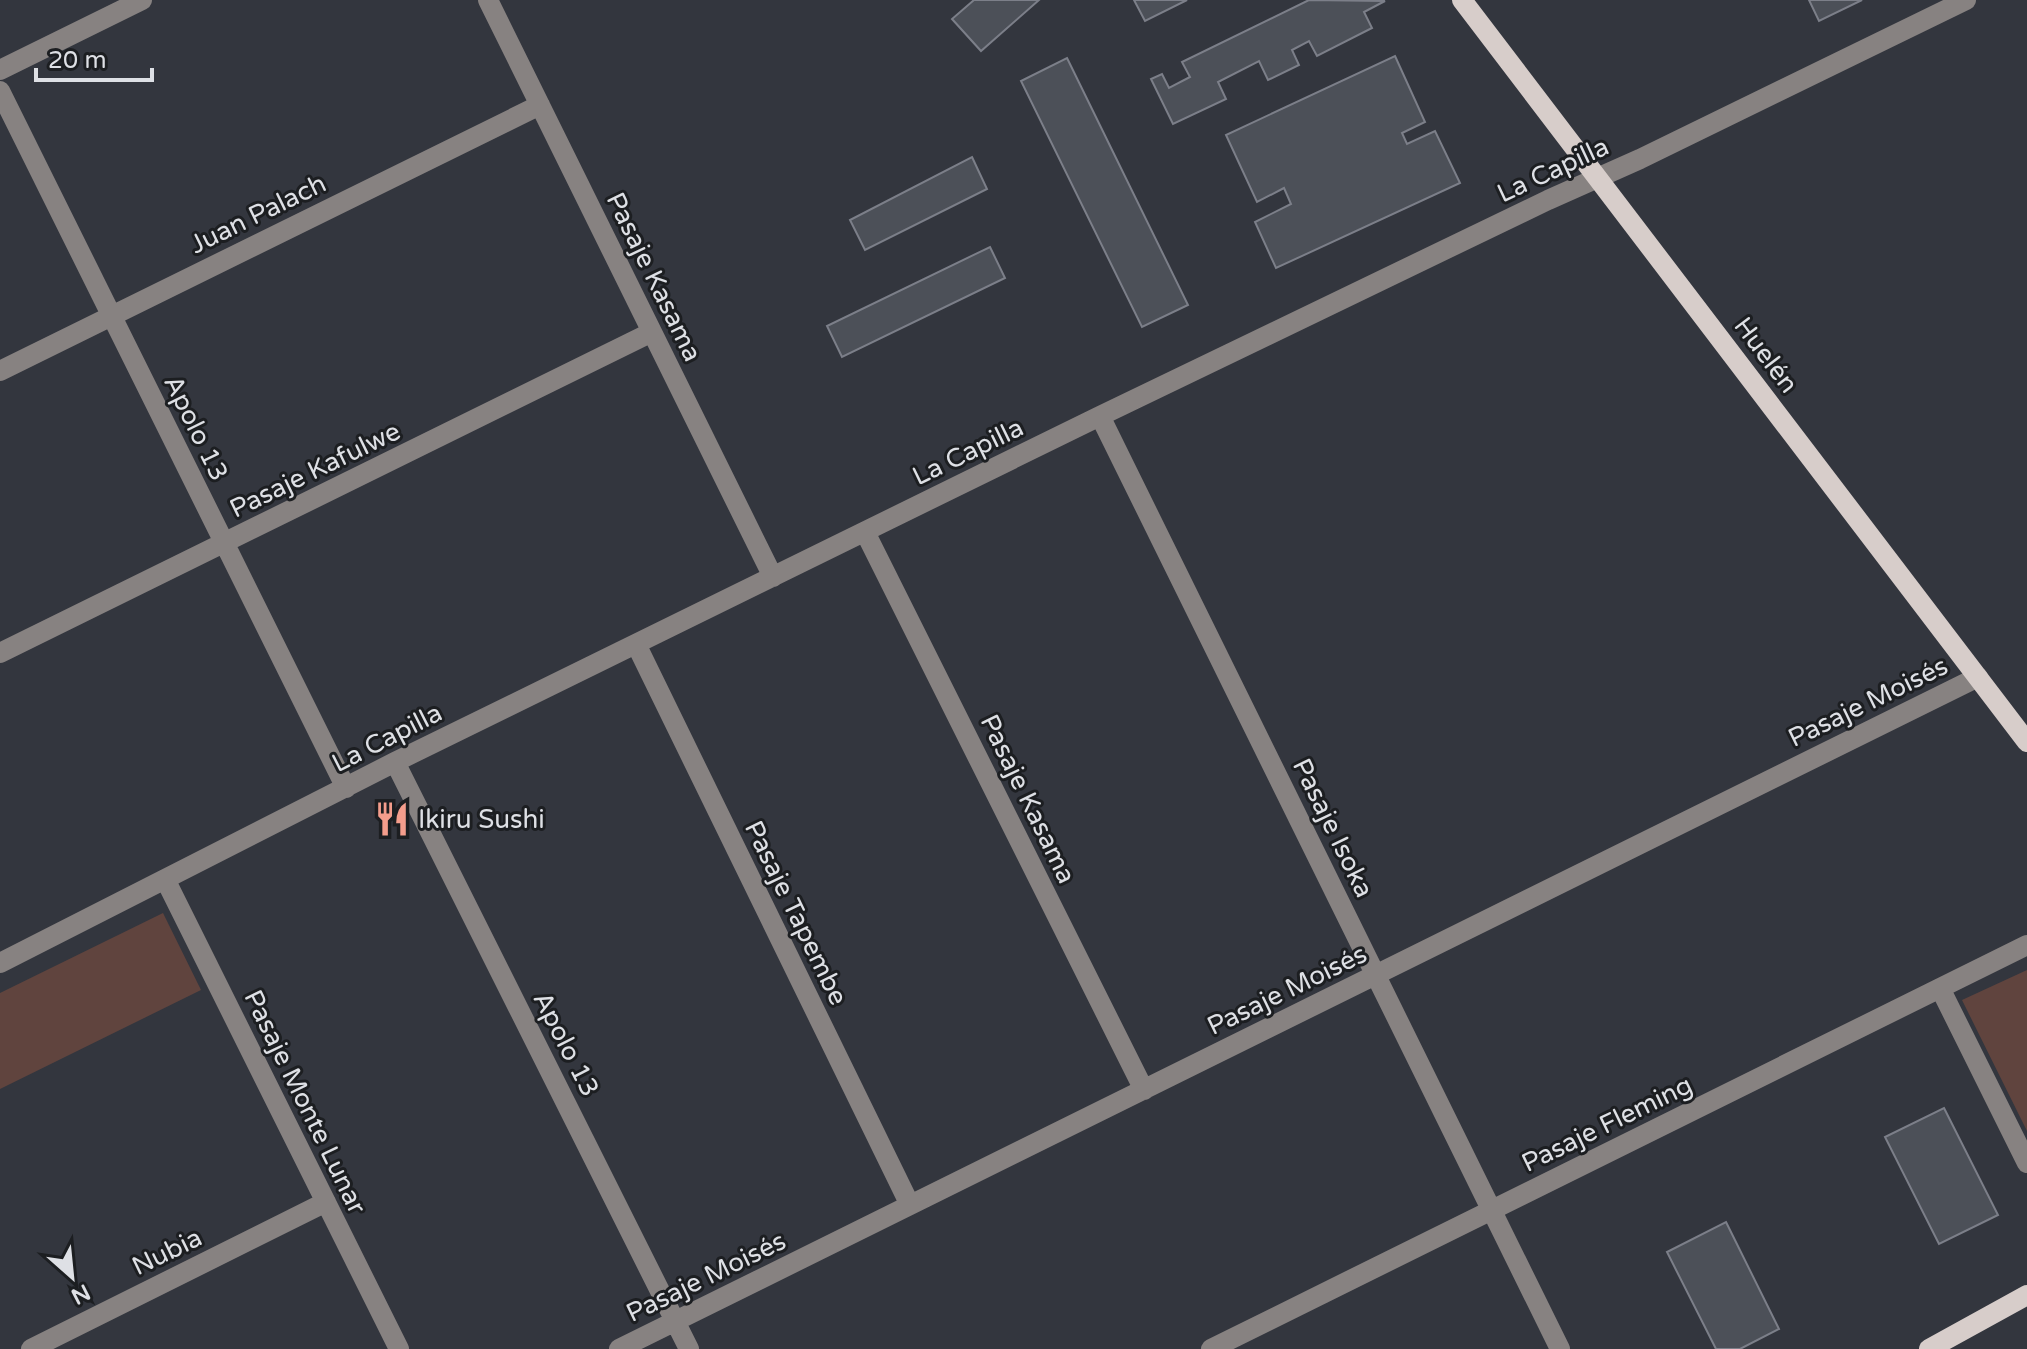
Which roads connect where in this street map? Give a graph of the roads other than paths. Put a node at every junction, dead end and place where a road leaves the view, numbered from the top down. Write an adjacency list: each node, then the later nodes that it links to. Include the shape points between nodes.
1 (142, 0): 5 (street)
2 (488, 0): 7 (street, Pasaje Kasama)
3 (1462, 0): 8 (main road, Huelén)
4 (1966, 0): 8 (street, La Capilla)
5 (0, 70)
6 (0, 91): 9 (street, Apolo 13)
7 (540, 105): 9 (street, Juan Palach); 10 (street, Pasaje Kasama)
8 (1599, 178): 12 (street, La Capilla); 18 (main road, Huelén)
9 (111, 316): 11 (street, Juan Palach); 14 (street, Apolo 13)
10 (652, 332): 14 (street, Pasaje Kafulwe); 15 (street, Pasaje Kasama)
11 (0, 371)
12 (1100, 416): 13 (street, La Capilla); 25 (street, Pasaje Isoka)
13 (865, 532): 15 (street, La Capilla); 27 (street, Pasaje Kasama)
14 (224, 543): 17 (street, Pasaje Kafulwe); 21 (street, Apolo 13)
15 (773, 577): 16 (street, La Capilla)
16 (636, 644): 20 (street, La Capilla); 30 (street, Pasaje Tapembe)
17 (0, 653)
18 (1978, 677): 19 (main road, Huelén); 25 (street, Pasaje Moisés)
19 (2027, 742)
20 (395, 762): 21 (street, La Capilla); 33 (street, Apolo 13)
21 (346, 788): 22 (street, La Capilla)
22 (165, 879): 24 (street, La Capilla); 29 (street, Pasaje Monte Lunar)
23 (2027, 945): 26 (street, Pasaje Fleming)
24 (0, 963)
25 (1376, 974): 27 (street, Pasaje Moisés); 31 (street, Pasaje Isoka)
26 (1940, 988): 28 (street); 31 (street, Pasaje Fleming)
27 (1144, 1090): 30 (street, Pasaje Moisés)
28 (2027, 1163)
29 (326, 1202): 34 (street, Nubia); 35 (street, Pasaje Monte Lunar)
30 (910, 1205): 33 (street, Pasaje Moisés)
31 (1492, 1210): 38 (street, Pasaje Fleming); 39 (street, Pasaje Isoka)
32 (2027, 1295): 40 (main road)
33 (675, 1321): 36 (street, Pasaje Moisés); 37 (street, Apolo 13)
34 (31, 1349)
35 (399, 1349)
36 (619, 1349)
37 (689, 1349)
38 (1211, 1349)
39 (1560, 1349)
40 (1929, 1349)

